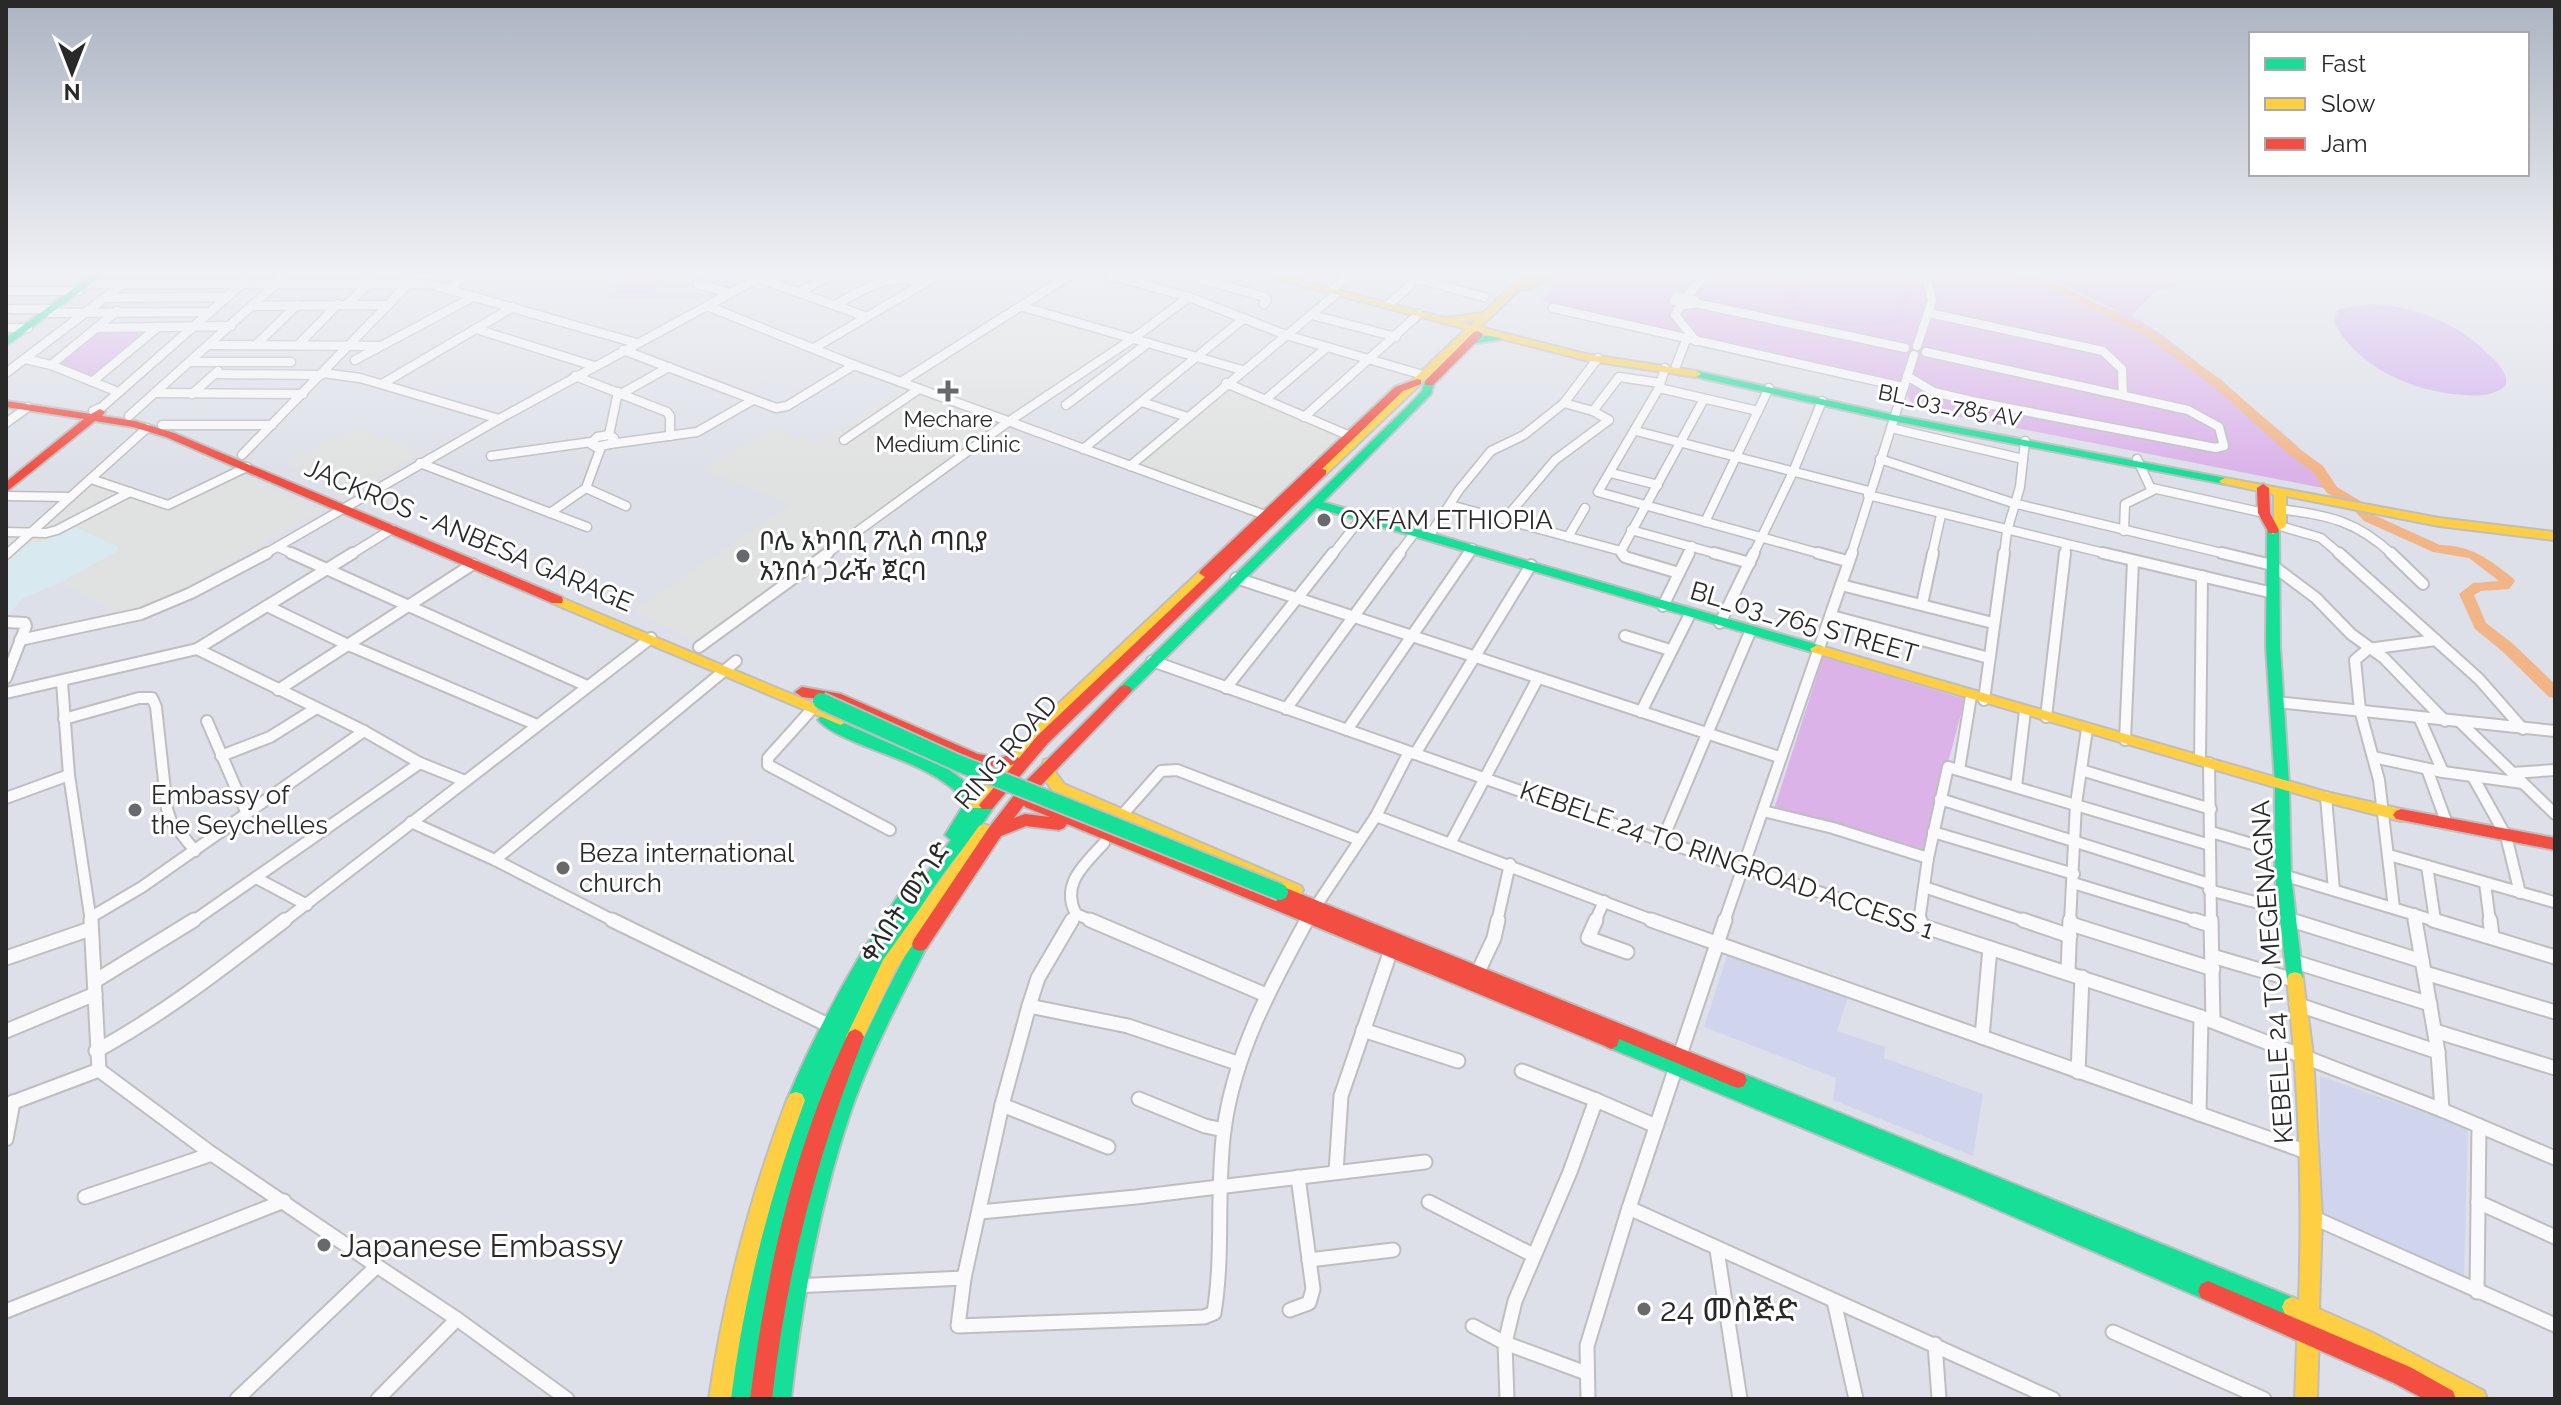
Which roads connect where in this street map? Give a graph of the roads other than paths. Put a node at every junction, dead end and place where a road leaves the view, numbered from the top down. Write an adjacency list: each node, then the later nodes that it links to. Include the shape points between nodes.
1 (1686, 340): 62 (street)
2 (49, 341): 46 (street)
3 (83, 341): 52 (street)
4 (142, 341): 65 (street)
5 (177, 341): 72 (street)
6 (215, 341): 37 (street)
7 (261, 341): 38 (street)
8 (303, 341): 34 (street)
9 (356, 341): 36 (street)
10 (390, 341): 39 (street)
11 (456, 341): 68 (street)
12 (513, 341): 54 (street)
13 (628, 341): 32 (street)
14 (641, 341): 32 (street)
15 (795, 341): 40 (street)
16 (827, 341): 40 (street)
17 (968, 341): 66 (street)
18 (1130, 341): 95 (street)
19 (1134, 341): 33 (street)
20 (1218, 341): 44 (street)
21 (1279, 341): 56 (street)
22 (1303, 341): 41 (street)
23 (1392, 341): 48 (street)
24 (1465, 341): 64 (main road, RING ROAD)
25 (1525, 341): 45 (main road, BL_03_785 AV)
26 (1532, 341): 62 (main road, BL_03_785 AV)
27 (1692, 341): 28 (street)
28 (1696, 341): 69 (street)
29 (1870, 341): 43 (street)
30 (1919, 341): 43 (street)
31 (2055, 341): 77 (street, via 2103,351 2123,367)
32 (636, 343): 42 (street)
33 (1148, 343): 44 (street); 85 (street)
34 (299, 344): 35 (street); 38 (street)
35 (309, 344): 36 (street); 51 (street)
36 (353, 344): 39 (street); 59 (street)
37 (210, 345): 38 (street); 49 (street)
38 (256, 345)
39 (380, 346): 47 (street)
40 (814, 348): 53 (street)
41 (1326, 348): 48 (street); 78 (street)
42 (623, 350): 54 (street); 55 (street)
43 (1915, 350): 63 (street); 77 (street)
44 (1199, 357): 56 (street); 83 (street)
45 (1598, 358): 62 (main road, BL_03_785 AV); 84 (street)
46 (25, 359): 52 (street); 57 (street)
47 (355, 360)
48 (1371, 360): 64 (street); 92 (street)
49 (190, 362): 50 (street); 73 (street)
50 (229, 362): 51 (street); 58 (street)
51 (291, 362): 60 (street)
52 (51, 365): 65 (street)
53 (854, 365): 66 (street); 81 (street, via 787,406)
54 (594, 366): 61 (street)
55 (669, 367): 74 (street); 81 (street)
56 (1242, 370): 67 (street)
57 (6, 373)
58 (215, 374): 60 (street); 75 (street)
59 (322, 374): 60 (street); 68 (street, via 341,373); 76 (street)
60 (277, 375)
61 (575, 376): 74 (street); 93 (street)
62 (1665, 376): 70 (main road, BL_03_785 AV); 79 (street); 87 (street, via 1619,377); 94 (main road, BL_03_785 AV); 99 (street)
63 (1907, 376): 69 (street); 77 (street, via 1934,392 2014,410 2224,446 2219,427 2201,415)
64 (1423, 380): 101 (main road, via 1399,389); 130 (main road, via 1423,397); 398 (main road, RING ROAD, via 1043,739 894,931 864,981 799,1133 759,1274); 399 (main road, ቀለበት መንገድ, via 1018,783 893,958 827,1099 787,1227)
65 (93, 381): 72 (street)
66 (901, 382): 71 (street)
67 (1226, 383): 78 (street); 91 (street)
68 (382, 384): 93 (street)
69 (1903, 387): 94 (street)
70 (1769, 388): 82 (main road, BL_03_785 AV); 88 (street)
71 (919, 389): 95 (street); 102 (street)
72 (118, 392): 89 (street)
73 (155, 393): 75 (street); 90 (street)
74 (620, 393): 100 (street, via 667,412); 105 (street)
75 (192, 394): 76 (street)
76 (303, 394): 97 (street)
77 (2123, 395)
78 (1266, 399): 92 (street)
79 (1704, 399): 88 (street); 106 (street)
80 (7, 400): 86 (main road); 89 (main road)
81 (753, 400): 100 (street, via 697,432)
82 (1822, 401): 94 (main road, BL_03_785 AV); 116 (street)
83 (1142, 402): 91 (street); 107 (street)
84 (1564, 403): 87 (street); 133 (street, via 1524,435 1494,448)
85 (1066, 405)
86 (28, 407): 89 (main road); 96 (street)
87 (1593, 411): 141 (street, via 1609,420 1555,460)
88 (1758, 411): 109 (street)
89 (95, 413): 90 (main road); 98 (main road, JACKROS - ANBESA GARAGE); 119 (main road); 121 (main road)
90 (129, 416): 98 (main road)
91 (1187, 417): 115 (street)
92 (1304, 417): 101 (street)
93 (499, 419): 114 (street)
94 (1893, 419): 103 (main road, BL_03_785 AV); 110 (street); 111 (street); 113 (main road, BL_03_785 AV)
95 (1008, 422): 107 (street); 193 (street)
96 (6, 423)
97 (272, 425): 98 (street); 112 (street)
98 (154, 426): 112 (main road, JACKROS - ANBESA GARAGE); 118 (street)
99 (1636, 431): 106 (street); 117 (street)
100 (670, 436): 105 (street)
101 (1350, 436): 138 (main road)
102 (844, 440)
103 (2025, 441): 111 (street); 113 (main road, BL_03_785 AV)
104 (591, 442): 105 (street); 105 (street); 108 (street)
105 (607, 442): 122 (street)
106 (1682, 442): 109 (street); 120 (street)
107 (1083, 449): 115 (street)
108 (491, 456)
109 (1737, 457): 116 (street); 143 (street)
110 (1880, 459): 126 (street); 131 (street)
111 (2023, 459): 131 (street)
112 (244, 461): 125 (street, via 168,505); 132 (main road, JACKROS - ANBESA GARAGE)
113 (2138, 461): 123 (street); 124 (main road, BL_03_785 AV); 128 (main road, BL_03_785 AV)
114 (420, 463): 132 (street); 137 (street)
115 (1130, 466): 138 (street)
116 (1793, 472): 126 (street); 154 (street)
117 (1611, 473): 120 (street); 135 (street, via 1599,494)
118 (91, 479): 125 (street); 129 (street)
119 (6, 481)
120 (1658, 485): 135 (street)
121 (6, 488)
122 (586, 488): 134 (street); 137 (street)
123 (2152, 488): 142 (street); 148 (street, via 2125,504)
124 (2271, 489): 128 (main road, BL_03_785 AV); 142 (main road, KEBELE 24 TO MEGENAGNA)
125 (130, 492): 150 (street, via 57,530)
126 (1869, 493): 139 (street); 161 (street)
127 (6, 496): 129 (street)
128 (2319, 496): 151 (main road)
129 (70, 497): 150 (street)
130 (1314, 503): 140 (main road, BL_03_765 STREET); 170 (main road)
131 (2013, 503): 147 (street); 148 (street)
132 (347, 505): 145 (main road, JACKROS - ANBESA GARAGE); 157 (street); 174 (main road)
133 (1450, 505): 141 (street); 152 (street)
134 (626, 506)
135 (1646, 507): 143 (street); 146 (street)
136 (1585, 508): 153 (street)
137 (550, 513): 144 (street)
138 (1265, 515): 238 (main road)
139 (1941, 515): 147 (street); 176 (street)
140 (1362, 517): 152 (main road, BL_03_765 STREET); 175 (street)
141 (1505, 519): 153 (street)
142 (2274, 520): 166 (main road, KEBELE 24 TO MEGENAGNA); 171 (street, via 2321,514 2354,524); 191 (street, via 2321,538)
143 (1705, 522): 154 (street)
144 (587, 527)
145 (392, 529): 164 (main road, JACKROS - ANBESA GARAGE); 167 (street)
146 (1631, 530): 156 (street); 159 (street)
147 (2007, 531): 155 (street); 185 (street)
148 (2124, 531): 166 (street)
149 (6, 532): 150 (street)
150 (31, 532): 160 (street)
151 (2555, 533)
152 (1423, 534): 158 (main road, BL_03_765 STREET); 182 (street)
153 (1568, 537): 159 (street)
154 (1761, 537): 161 (street); 163 (street)
155 (2066, 545): 162 (street); 218 (street)
156 (1692, 546): 163 (street); 168 (street)
157 (278, 547): 167 (street); 190 (street, via 157,609)
158 (1472, 548): 165 (main road, BL_03_765 STREET); 187 (street)
159 (1621, 551): 168 (street, via 1625,557)
160 (6, 555)
161 (1847, 561): 172 (street)
162 (2133, 561): 169 (street); 232 (street)
163 (1750, 563): 184 (street)
164 (473, 564): 174 (main road, JACKROS - ANBESA GARAGE); 178 (street)
165 (1531, 565): 179 (main road, BL_03_765 STREET); 198 (street)
166 (2272, 565): 173 (main road, KEBELE 24 TO MEGENAGNA); 195 (street, via 2316,598)
167 (327, 570): 177 (street); 178 (street)
168 (1679, 573): 179 (street)
169 (2202, 576): 173 (street); 239 (street)
170 (1236, 578): 175 (street); 200 (main road)
171 (2423, 584)
172 (1841, 585): 176 (street); 181 (street)
173 (2273, 593): 211 (main road, KEBELE 24 TO MEGENAGNA)
174 (568, 598): 189 (main road, JACKROS - ANBESA GARAGE); 193 (main road)
175 (1297, 600): 182 (street); 206 (street)
176 (1922, 604): 185 (street)
177 (267, 606): 192 (street); 194 (street)
178 (409, 606): 192 (street); 205 (street)
179 (1663, 606): 180 (main road, BL_03_765 STREET)
180 (1690, 614): 184 (main road, BL_03_765 STREET); 196 (street)
181 (1832, 616): 197 (street); 199 (street)
182 (1352, 618): 187 (street); 214 (street)
183 (6, 622): 190 (street, via 25,623)
184 (1720, 623): 186 (main road, BL_03_765 STREET)
185 (1993, 623): 199 (street)
186 (1750, 632): 197 (main road, BL_03_765 STREET); 231 (street)
187 (1411, 636): 198 (street); 227 (street)
188 (1625, 636): 196 (street)
189 (651, 638): 201 (main road, JACKROS - ANBESA GARAGE); 205 (street)
190 (20, 640): 202 (street)
191 (2436, 640): 195 (street); 226 (street)
192 (346, 644): 207 (street); 224 (street)
193 (699, 647): 201 (main road)
194 (197, 649): 204 (street); 207 (street)
195 (2368, 649): 215 (street, via 2355,660); 222 (street, via 2384,658)
196 (1670, 650): 217 (street)
197 (1817, 650): 210 (main road, BL_03_765 STREET); 236 (street)
198 (1475, 656): 203 (street); 234 (street)
199 (1989, 658): 210 (street)
200 (1152, 661): 206 (street, KEBELE 24 TO RINGROAD ACCESS 1); 241 (main road)
201 (731, 665): 208 (main road); 212 (main road, JACKROS - ANBESA GARAGE); 285 (street)
202 (6, 678)
203 (1538, 678): 217 (street); 250 (street)
204 (62, 682): 209 (street); 220 (street)
205 (587, 686): 224 (street)
206 (1226, 688): 214 (street, KEBELE 24 TO RINGROAD ACCESS 1)
207 (278, 690): 213 (street)
208 (802, 692): 212 (main road); 238 (main road, via 836,697 975,759)
209 (6, 693)
210 (1978, 698): 216 (main road, BL_03_765 STREET); 243 (street)
211 (2276, 702): 215 (street); 253 (main road, KEBELE 24 TO MEGENAGNA)
212 (818, 707): 269 (street, via 768,758 768,765); 272 (main road, via 828,724 949,777 970,792 974,800); 297 (main road, bridge); 297 (main road, via 971,780)
213 (315, 709): 229 (street); 235 (street, via 248,748)
214 (1286, 709): 227 (street, KEBELE 24 TO RINGROAD ACCESS 1)
215 (2360, 710): 219 (street); 237 (street)
216 (2025, 711): 218 (main road, BL_03_765 STREET); 254 (street)
217 (1641, 712): 231 (street)
218 (2046, 717): 225 (main road, BL_03_765 STREET)
219 (2419, 717): 222 (street); 246 (street)
220 (64, 719): 248 (street); 281 (street, via 152,698 167,809)
221 (207, 721): 235 (street)
222 (2445, 721): 223 (street)
223 (2460, 722): 226 (street); 247 (street)
224 (537, 725): 251 (street)
225 (2087, 729): 232 (main road, BL_03_765 STREET); 244 (street)
226 (2523, 729): 228 (street)
227 (1347, 730): 234 (street, KEBELE 24 TO RINGROAD ACCESS 1)
228 (2541, 730): 230 (street); 233 (street)
229 (364, 731): 240 (street); 263 (street)
230 (2555, 731)
231 (1707, 733): 236 (street); 276 (street)
232 (2125, 740): 239 (main road, BL_03_765 STREET)
233 (2555, 743)
234 (1412, 753): 250 (street, KEBELE 24 TO RINGROAD ACCESS 1); 266 (street)
235 (221, 756): 263 (street)
236 (1779, 757): 261 (street)
237 (2373, 757): 242 (street); 262 (street)
238 (1012, 759): 272 (main road)
239 (2205, 762): 253 (main road, BL_03_765 STREET); 260 (street)
240 (420, 763): 251 (street); 290 (street)
241 (1049, 764): 264 (main road, via 1047,773 1059,788); 271 (main road)
242 (2427, 769): 246 (street); 268 (street)
243 (1959, 770): 254 (street); 257 (street, via 1947,769)
244 (2081, 770): 258 (street); 260 (street)
245 (2555, 770): 247 (street)
246 (2443, 772): 249 (street)
247 (2512, 773): 252 (street)
248 (69, 775): 256 (street); 308 (street)
249 (2473, 777): 252 (street); 273 (street)
250 (1486, 779): 276 (street, KEBELE 24 TO RINGROAD ACCESS 1); 277 (street)
251 (465, 781): 267 (street)
252 (2523, 783): 259 (street)
253 (2282, 784): 255 (main road, BL_03_765 STREET); 282 (main road, KEBELE 24 TO MEGENAGNA)
254 (2016, 787): 258 (street)
255 (2326, 797): 262 (main road, BL_03_765 STREET); 295 (street)
256 (6, 798)
257 (1940, 799): 270 (street); 279 (street)
258 (2076, 804): 274 (street); 279 (street)
259 (2550, 804): 265 (street)
260 (2211, 809): 274 (street)
261 (1763, 811): 284 (street); 288 (street)
262 (2383, 811): 268 (main road, BL_03_765 STREET); 283 (street)
263 (247, 814): 281 (street)
264 (1123, 814): 275 (street, via 1161,771 1177,770); 301 (main road, via 1289,885)
265 (2555, 814)
266 (1376, 816): 275 (street); 277 (street)
267 (411, 822): 285 (street); 300 (street)
268 (2447, 824): 273 (main road, BL_03_765 STREET)
269 (890, 830)
270 (1933, 832): 284 (street); 291 (street)
271 (993, 833): 278 (main road, via 1014,821 1034,818); 380 (main road, via 924,933 876,1022 832,1127)
272 (953, 836): 333 (main road, via 878,935)
273 (2506, 836): 280 (main road, BL_03_765 STREET); 296 (street)
274 (2211, 839): 282 (street); 294 (street)
275 (1360, 840): 303 (street)
276 (1662, 841): 288 (street, KEBELE 24 TO RINGROAD ACCESS 1)
277 (1451, 842): 286 (street)
278 (1104, 843): 301 (main road, via 1264,909); 304 (street, via 1069,889 1068,904)
279 (2075, 843): 291 (street); 294 (street)
280 (2555, 844)
281 (195, 851): 308 (street)
282 (2283, 853): 289 (main road, KEBELE 24 TO MEGENAGNA)
283 (2389, 855): 287 (street); 302 (street)
284 (1928, 858): 293 (street)
285 (495, 860): 333 (street)
286 (1510, 864): 298 (street); 322 (street, via 1494,938)
287 (2427, 866): 292 (street); 307 (street)
288 (1743, 869): 309 (street, KEBELE 24 TO RINGROAD ACCESS 1); 313 (street)
289 (2283, 875): 295 (street); 306 (main road, KEBELE 24 TO MEGENAGNA)
290 (256, 878): 300 (street); 326 (street)
291 (2074, 878): 310 (street); 311 (street)
292 (2485, 883): 296 (street); 312 (street)
293 (1924, 887): 309 (street); 311 (street)
294 (2209, 887): 306 (street); 310 (street)
295 (2334, 890): 302 (street)
296 (2520, 893): 299 (street)
297 (1277, 897): 301 (main road)
298 (1604, 901): 313 (street); 316 (street, via 1588,938)
299 (2555, 904)
300 (307, 905): 338 (street, via 169,1007)
301 (1295, 905): 303 (main road)
302 (2394, 908): 305 (street)
303 (1312, 912): 315 (main road); 322 (main road); 327 (street)
304 (1076, 914): 327 (street); 330 (street, via 1038,978)
305 (2414, 914): 307 (street); 321 (street)
306 (2289, 916): 319 (main road, KEBELE 24 TO MEGENAGNA); 321 (street)
307 (2435, 920): 312 (street)
308 (90, 923): 318 (street); 326 (street)
309 (1919, 925): 314 (street, KEBELE 24 TO RINGROAD ACCESS 1)
310 (2210, 925): 320 (street)
311 (2071, 930): 320 (street); 323 (street)
312 (2492, 936): 317 (street)
313 (1717, 945): 337 (street); 342 (street)
314 (1990, 948): 323 (street, KEBELE 24 TO RINGROAD ACCESS 1); 337 (street)
315 (1391, 950): 334 (street); 342 (main road)
316 (1627, 952)
317 (2555, 957)
318 (6, 958)
319 (2292, 961): 325 (main road, KEBELE 24 TO MEGENAGNA); 329 (street)
320 (2212, 962): 325 (street); 332 (street)
321 (2423, 967): 329 (street); 331 (street)
322 (1478, 972): 342 (main road)
323 (2068, 972): 324 (street, KEBELE 24 TO RINGROAD ACCESS 1)
324 (2082, 977): 332 (street, KEBELE 24 TO RINGROAD ACCESS 1); 347 (street)
325 (2294, 980): 328 (main road, KEBELE 24 TO MEGENAGNA)
326 (95, 988): 335 (street); 338 (street)
327 (1266, 995): 343 (street)
328 (2296, 1004): 339 (street); 340 (main road, KEBELE 24 TO MEGENAGNA)
329 (2430, 1004): 336 (street)
330 (1029, 1006): 343 (street, via 1128,1026); 351 (street)
331 (2555, 1012)
332 (2207, 1019): 340 (street, KEBELE 24 TO RINGROAD ACCESS 1); 353 (street)
333 (828, 1025): 397 (main road, via 778,1147 754,1225)
334 (1363, 1030): 341 (street); 363 (street, via 1339,1108)
335 (6, 1031)
336 (2435, 1031): 339 (street); 344 (street)
337 (1982, 1037): 347 (street)
338 (96, 1051): 345 (street)
339 (2438, 1052): 352 (street)
340 (2304, 1055): 352 (street, KEBELE 24 TO RINGROAD ACCESS 1); 359 (main road, KEBELE 24 TO MEGENAGNA)
341 (1458, 1061)
342 (1678, 1062): 354 (street); 385 (main road); 390 (main road)
343 (1237, 1063): 356 (street)
344 (2555, 1068)
345 (99, 1070): 350 (street); 360 (street)
346 (1522, 1071): 349 (street)
347 (2078, 1072): 353 (street)
348 (1139, 1099): 356 (street)
349 (1596, 1100): 354 (street); 376 (street)
350 (9, 1104): 357 (street)
351 (1002, 1105): 358 (street); 371 (street)
352 (2442, 1110): 355 (street, KEBELE 24 TO RINGROAD ACCESS 1)
353 (2199, 1114): 359 (street)
354 (1656, 1126): 370 (street)
355 (2479, 1126): 361 (street, KEBELE 24 TO RINGROAD ACCESS 1); 369 (street)
356 (1224, 1130): 365 (street)
357 (6, 1139)
358 (1108, 1147)
359 (2310, 1153): 372 (main road, KEBELE 24 TO MEGENAGNA)
360 (212, 1154): 366 (street); 367 (street)
361 (2555, 1158)
362 (1425, 1162): 363 (street)
363 (1336, 1172): 364 (street)
364 (1298, 1177): 365 (street); 377 (street)
365 (1221, 1186): 371 (street); 379 (street, via 1215,1306 1209,1317 962,1327 957,1323)
366 (85, 1197)
367 (284, 1201): 378 (street); 384 (street)
368 (1429, 1202): 376 (street)
369 (2478, 1202): 373 (street); 381 (street)
370 (1629, 1208): 375 (street); 393 (street, via 1587,1346)
371 (980, 1212): 379 (street)
372 (2312, 1217): 381 (street); 385 (main road, KEBELE 24 TO MEGENAGNA)
373 (2555, 1237)
374 (1393, 1250): 377 (street)
375 (1717, 1250): 382 (street); 403 (street)
376 (1533, 1255): 391 (street)
377 (1309, 1260): 383 (street, via 1312,1297)
378 (377, 1266): 386 (street); 394 (street)
379 (964, 1278): 380 (street)
380 (793, 1286): 400 (main road)
381 (2477, 1292): 387 (street)
382 (1834, 1301): 392 (street); 404 (street)
383 (1290, 1310)
384 (6, 1311)
385 (2309, 1314): 390 (main road, KEBELE 24 TO MEGENAGNA); 410 (main road)
386 (457, 1319): 395 (street); 396 (street)
387 (2555, 1325)
388 (1473, 1326): 391 (street)
389 (2113, 1332): 407 (street)
390 (2309, 1335): 408 (main road); 409 (main road)
391 (1505, 1343): 393 (street); 401 (street)
392 (1935, 1344): 405 (street); 406 (street)
393 (1586, 1373): 402 (street)
394 (237, 1399)
395 (378, 1399)
396 (567, 1399)
397 (720, 1399)
398 (739, 1399)
399 (761, 1399)
400 (780, 1399)
401 (1507, 1399)
402 (1588, 1399)
403 (1740, 1399)
404 (1856, 1399)
405 (1939, 1399)
406 (2053, 1399)
407 (2264, 1399)
408 (2306, 1399)
409 (2445, 1399)
410 (2476, 1399)

